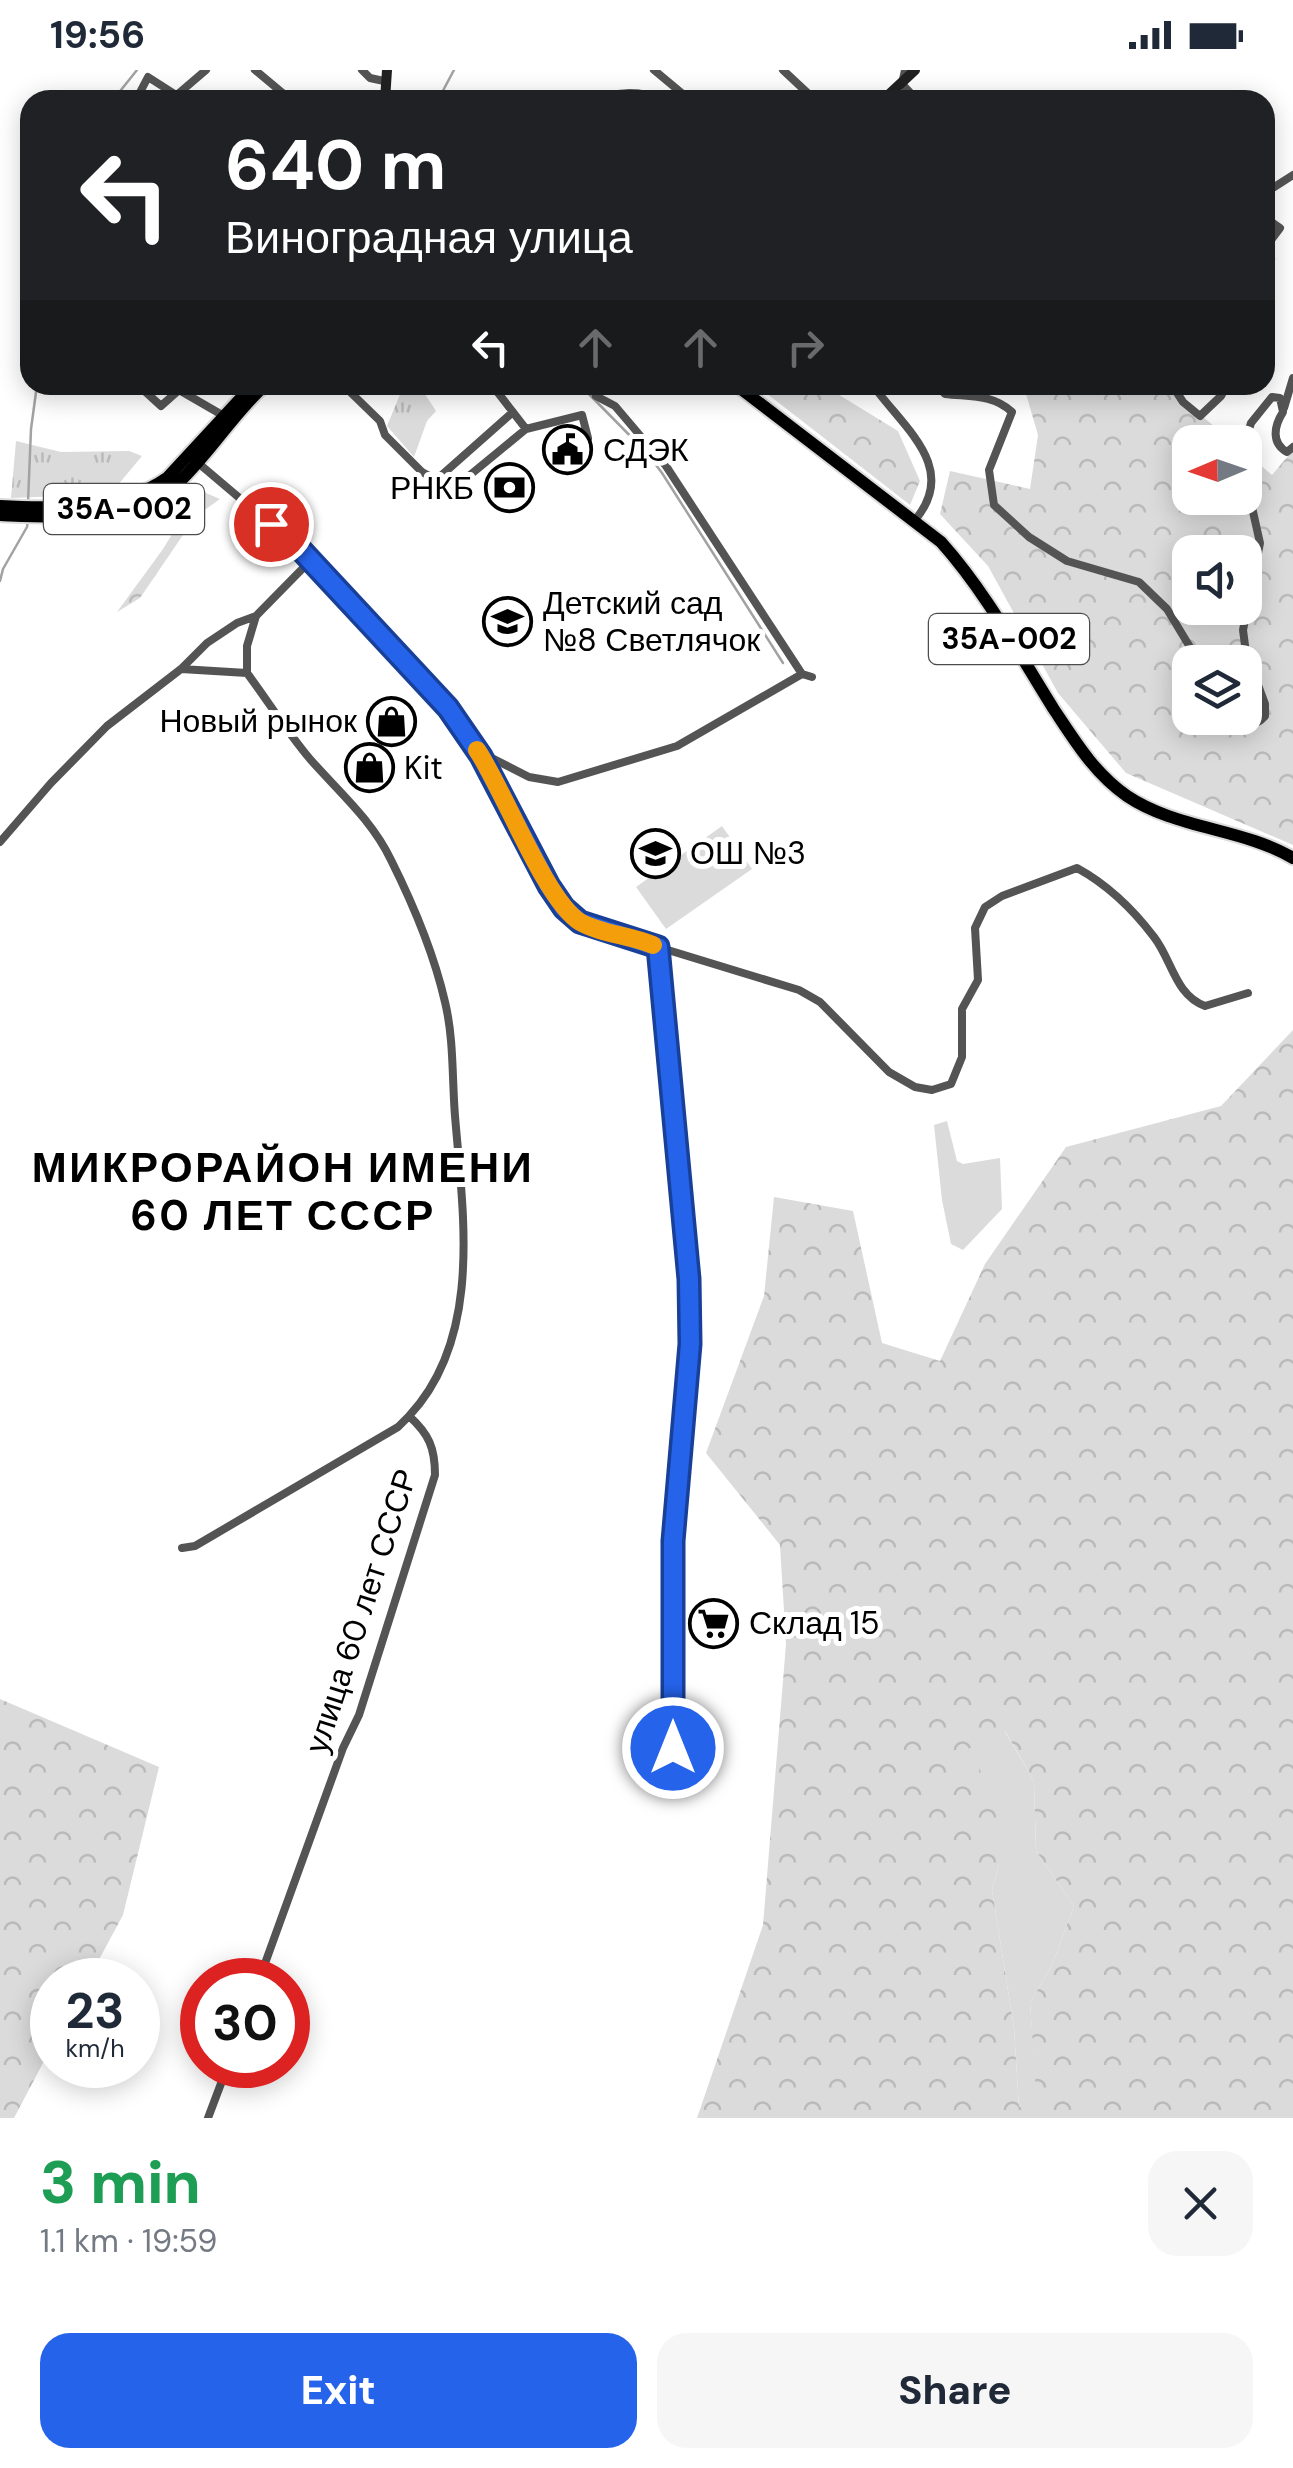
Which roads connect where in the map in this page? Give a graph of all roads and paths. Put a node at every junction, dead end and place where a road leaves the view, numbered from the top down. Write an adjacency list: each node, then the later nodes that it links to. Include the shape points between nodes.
1 (206, 70): 12 (street)
2 (255, 70): 13 (street)
3 (362, 70): 8 (street, via 370,78)
4 (654, 70): 14 (street)
5 (783, 70): 15 (street)
6 (905, 70): 9 (street)
7 (915, 70): 9 (main road)
8 (386, 76)
9 (902, 84): 16 (main road); 17 (street)
10 (141, 90): 11 (street, via 148,78)
11 (169, 90)
12 (187, 90)
13 (280, 90)
14 (678, 90)
15 (804, 90)
16 (895, 90)
17 (908, 90)
18 (1292, 220): 20 (street)
19 (1275, 224): 20 (street)
20 (1280, 228): 21 (street)
21 (1275, 235)
22 (1293, 378): 37 (street)
23 (148, 395): 24 (street, via 160,406)
24 (173, 395)
25 (188, 395): 38 (street)
26 (244, 395): 38 (highway)
27 (255, 395): 43 (highway, 35А-002)
28 (353, 395): 44 (street)
29 (500, 395): 36 (street)
30 (749, 395): 49 (highway, 35А-002)
31 (881, 395): 49 (street, via 926,454 930,487)
32 (962, 395): 52 (street, via 1012,412 989,470 994,505 1067,562 1139,582 1168,609)
33 (1178, 395): 34 (street, via 1200,416)
34 (1222, 395)
35 (596, 396): 56 (street, via 615,406 666,466)
36 (514, 412): 40 (street); 44 (street)
37 (1283, 412): 39 (street, via 1280,398 1272,396); 42 (street, via 1275,437 1287,452)
38 (224, 416): 43 (highway)
39 (1250, 425)
40 (526, 429): 41 (street, via 582,414); 44 (street, via 459,486)
41 (588, 438)
42 (1293, 447)
43 (192, 459): 46 (highway, 35А-002, via 170,491 148,504 88,515); 50 (street)
44 (435, 481)
45 (0, 506): 46 (highway)
46 (16, 511): 47 (highway, 35А-002)
47 (0, 515)
48 (1254, 515): 53 (street, via 1260,543)
49 (915, 520): 62 (highway, 35А-002, via 954,557 1080,750 1111,784 1138,803)
50 (309, 562): 51 (street); 60 (street, via 417,672)
51 (256, 616): 54 (street, via 207,643); 55 (street, via 246,646)
52 (1189, 645)
53 (1245, 645)
54 (181, 669): 55 (street); 61 (street, via 107,726)
55 (247, 673): 65 (street, via 374,831 404,889 449,1022 462,1295 444,1358)
56 (802, 674): 57 (street); 60 (street, via 676,746 558,782 529,778)
57 (812, 677)
58 (1262, 696): 59 (street)
59 (1262, 720)
60 (476, 750): 63 (street, via 564,908 580,922)
61 (0, 842)
62 (1293, 858)
63 (658, 947): 64 (street, via 799,990 820,1002 889,1072 932,1090 951,1084 962,1058 962,1009 978,980 975,928 984,907 1077,868 1106,884 1134,914 1188,997 1205,1006); 67 (street, via 689,1266 690,1344 673,1541)
64 (1248, 993)
65 (409, 1416): 66 (street); 68 (street, улица 60 лет СССР, via 436,1452 435,1475 359,1715)
66 (182, 1548)
67 (673, 1748)
68 (267, 1958)
69 (219, 2088): 70 (street)
70 (208, 2118)

